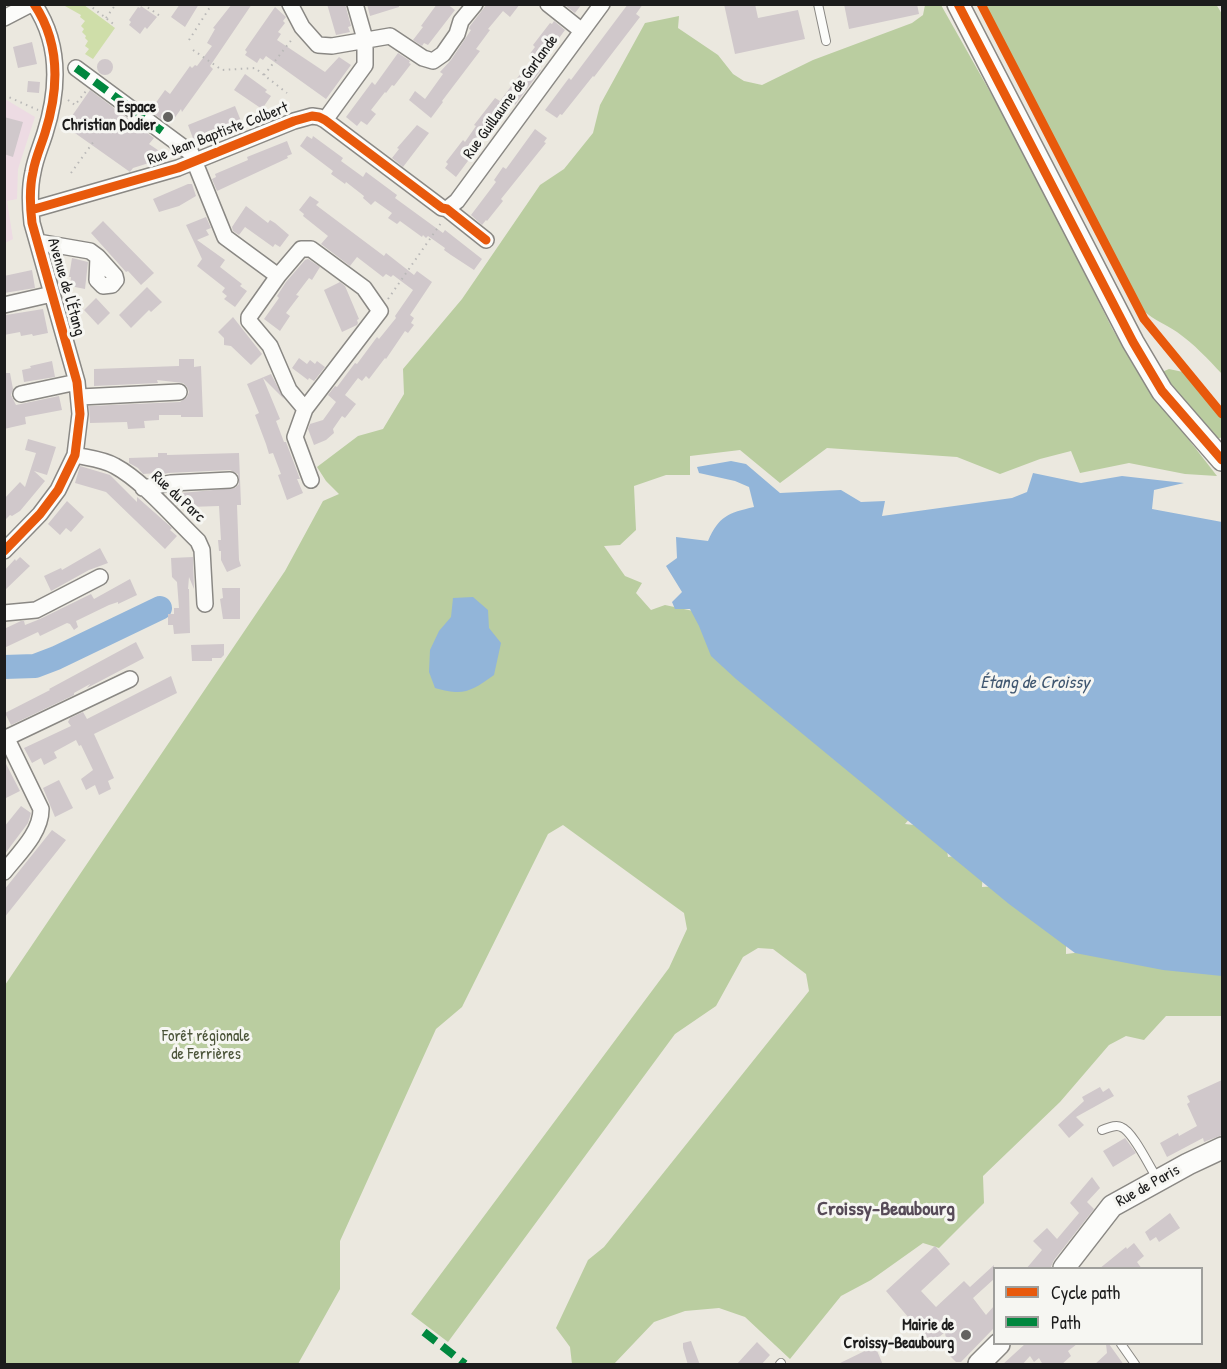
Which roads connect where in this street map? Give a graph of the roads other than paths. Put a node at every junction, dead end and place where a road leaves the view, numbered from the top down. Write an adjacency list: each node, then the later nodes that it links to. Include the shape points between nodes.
1 (290, 4): 11 (street, via 302,27 318,45)
2 (356, 4): 11 (street)
3 (475, 4): 11 (street, via 461,21 458,34 434,61 390,36)
4 (548, 4): 10 (street)
5 (602, 4): 10 (street, Rue Guillaume de Garlande)
6 (818, 4): 12 (lane)
7 (958, 4): 29 (street, via 1162,391)
8 (39, 8): 9 (street); 17 (street, Avenue de l'Étang, via 51,40 56,80 52,110 33,170)
9 (4, 18)
10 (582, 31): 16 (street, Rue Guillaume de Garlande, via 457,201)
11 (365, 39): 14 (street, via 365,65)
12 (826, 41)
13 (76, 68): 15 (street, via 191,153)
14 (325, 120): 15 (street, Rue Jean Baptiste Colbert, via 312,116 294,121); 16 (street)
15 (195, 161): 17 (street, Rue Jean Baptiste Colbert); 21 (street, via 225,237)
16 (447, 209): 18 (street)
17 (31, 210): 19 (street, Avenue de l'Étang)
18 (486, 240)
19 (38, 242): 20 (street, via 90,251); 22 (street, Avenue de l'Étang)
20 (98, 257)
21 (278, 276): 27 (street, via 249,321 270,346 289,390); 27 (street, via 301,249 311,249 364,288 380,311)
22 (52, 294): 23 (street); 24 (street, Avenue de l'Étang)
23 (4, 305)
24 (78, 390): 25 (street); 26 (street); 28 (street, Avenue de l'Étang, via 80,414)
25 (179, 392)
26 (21, 394)
27 (305, 410): 31 (street, via 295,437)
28 (75, 455): 32 (street, Rue du Parc, via 117,467); 33 (street, Avenue de l'Étang, via 51,500)
29 (1222, 460)
30 (230, 480): 32 (street)
31 (311, 480)
32 (143, 488): 35 (street, Rue du Parc, via 201,545)
33 (4, 551)
34 (100, 577): 36 (street, via 36,610)
35 (205, 604)
36 (4, 613)
37 (130, 679): 38 (street)
38 (6, 739): 39 (street, via 41,809 41,820)
39 (4, 873)
40 (1102, 1130): 42 (lane, via 1118,1125 1124,1128)
41 (1222, 1148): 42 (street, Rue de Paris)
42 (1158, 1180): 43 (street, Rue de Paris, via 1112,1206)
43 (1067, 1267)
44 (998, 1345): 46 (street)
45 (1122, 1345): 47 (lane)
46 (979, 1365)
47 (1135, 1365)

